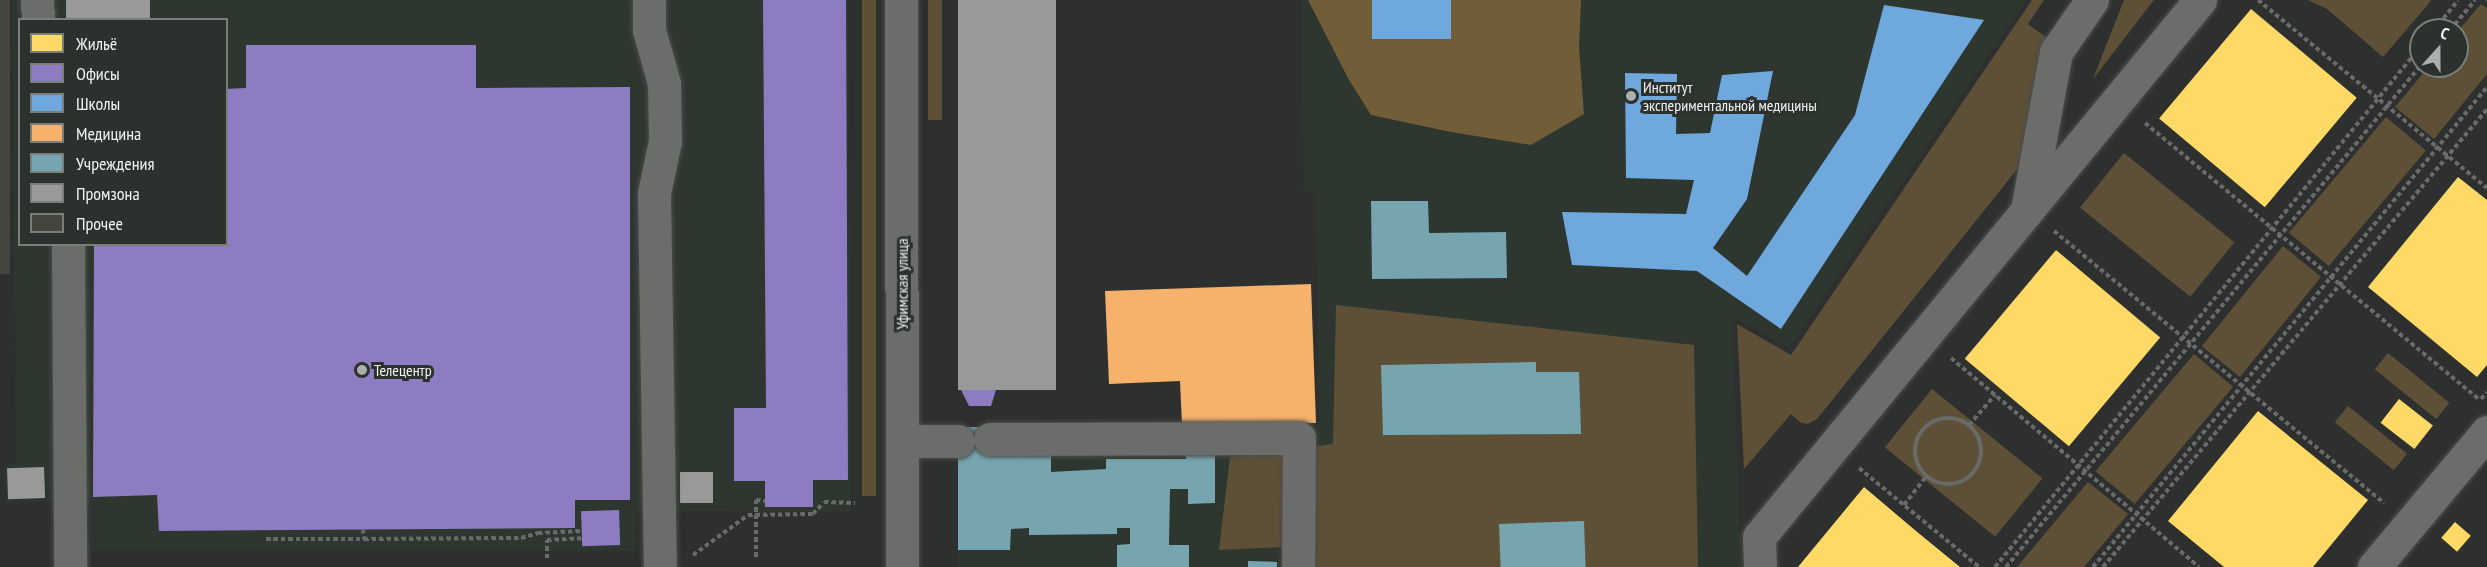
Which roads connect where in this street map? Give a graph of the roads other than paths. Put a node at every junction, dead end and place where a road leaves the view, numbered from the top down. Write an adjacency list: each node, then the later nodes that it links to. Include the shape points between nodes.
1 (38, 0): 6 (street)
2 (649, 0): 11 (street, via 649,30 664,83 665,141 654,193)
3 (901, 0): 10 (street, Уфимская улица)
4 (2091, 0): 7 (street, via 2056,52)
5 (2200, 0): 7 (street)
6 (38, 18)
7 (2039, 220): 15 (street, via 1759,537)
8 (68, 246): 12 (street)
9 (2487, 432): 16 (street)
10 (902, 441): 13 (street, Уфимская улица); 14 (street, via 1299,438)
11 (675, 562)
12 (70, 567)
13 (902, 567)
14 (1298, 567)
15 (1760, 567)
16 (2374, 567)

